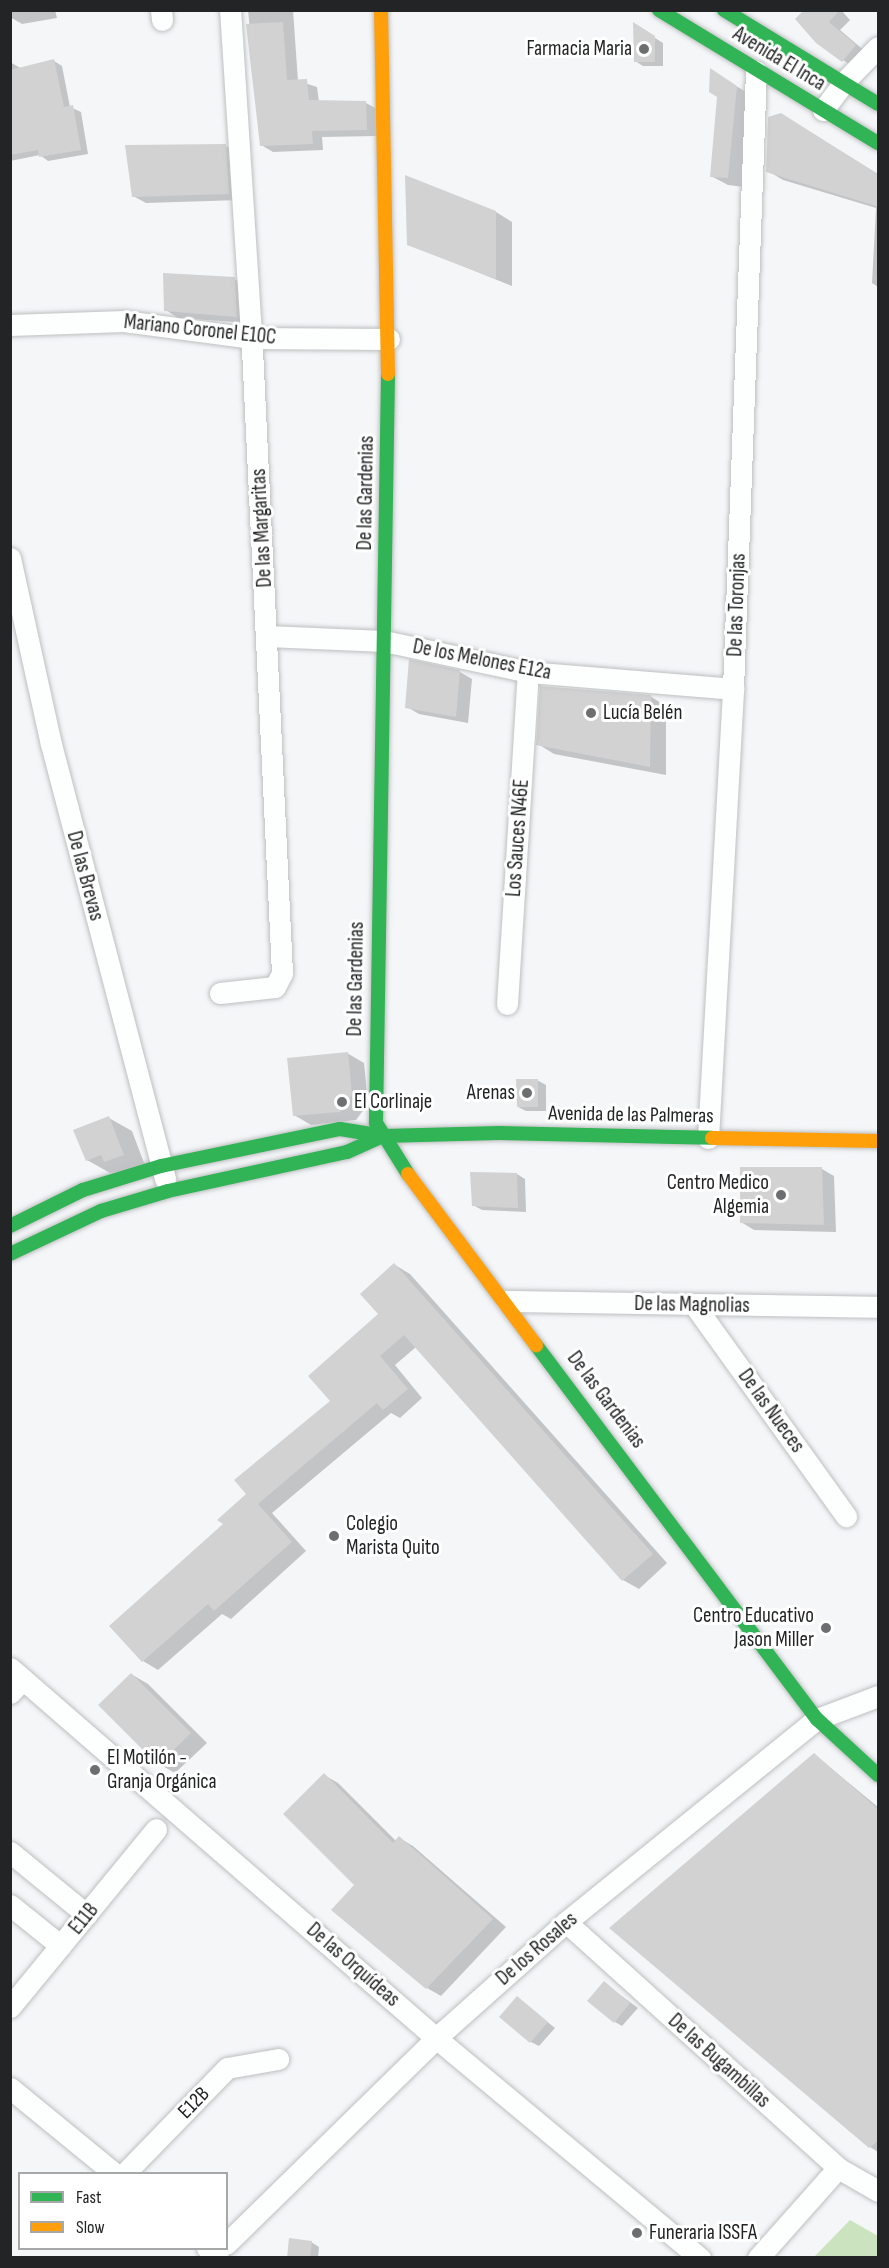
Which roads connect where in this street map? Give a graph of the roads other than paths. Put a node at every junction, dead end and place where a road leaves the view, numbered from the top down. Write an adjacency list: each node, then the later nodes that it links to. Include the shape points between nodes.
1 (230, 10): 12 (street, De las Margaritas)
2 (381, 10): 13 (street, De las Gardenias)
3 (659, 10): 6 (street, Avenida El Inca)
4 (724, 10): 7 (street, Avenida El Inca)
5 (879, 46): 7 (street)
6 (756, 71): 9 (street, Avenida El Inca); 18 (street, De las Toronjas)
7 (843, 83): 8 (street, Avenida El Inca); 9 (street)
8 (879, 104)
9 (823, 110): 10 (street, Avenida El Inca)
10 (879, 143)
11 (10, 325): 12 (street, Mariano Coronel E10C, via 124,321)
12 (251, 338): 13 (street, Mariano Coronel E10C); 15 (street, De las Margaritas)
13 (389, 339): 16 (street, De las Gardenias)
14 (10, 558): 24 (street, De las Brevas, via 51,744)
15 (267, 636): 16 (street, De los Melones E12a); 19 (street, De las Margaritas, via 282,981 275,987)
16 (384, 641): 17 (street, De los Melones E12a); 21 (street, De las Gardenias, via 375,1062 376,1123)
17 (528, 672): 18 (street, De los Melones E12a); 20 (street, Los Sauces N46E)
18 (734, 689): 22 (street, De las Toronjas)
19 (220, 993)
20 (507, 1004)
21 (383, 1136): 22 (street, Avenida de las Palmeras, via 499,1133); 24 (street, Avenida de las Palmeras, via 340,1129); 25 (street, Avenida de las Palmeras, via 347,1152 285,1168); 28 (street, De las Gardenias)
22 (708, 1138): 23 (street, Avenida de las Palmeras)
23 (879, 1141)
24 (161, 1166): 25 (street, De las Brevas); 26 (street, Avenida de las Palmeras, via 83,1190)
25 (168, 1191): 27 (street, Avenida de las Palmeras, via 101,1211)
26 (10, 1226)
27 (10, 1254)
28 (507, 1301): 29 (street, De las Magnolias); 34 (street, De las Gardenias)
29 (695, 1306): 30 (street, De las Magnolias); 31 (street, De las Nueces)
30 (879, 1307)
31 (846, 1516)
32 (14, 1680): 43 (street, De las Orquídeas)
33 (879, 1696): 34 (street, De los Rosales)
34 (817, 1719): 35 (street, De las Gardenias); 40 (street, De los Rosales)
35 (879, 1775)
36 (156, 1829): 39 (street, E11B)
37 (10, 1852): 39 (street)
38 (10, 1905): 41 (street)
39 (87, 1915): 41 (street, E11B)
40 (566, 1922): 43 (street, De los Rosales); 46 (street, De las Bugambillas)
41 (62, 1946): 42 (street, E11B)
42 (10, 2007)
43 (436, 2038): 50 (street, De los Rosales); 51 (street, De las Orquídeas)
44 (278, 2059): 48 (street, E12B, via 227,2068)
45 (10, 2088): 47 (street)
46 (838, 2168): 49 (street, De las Bugambillas); 52 (street)
47 (114, 2172)
48 (126, 2172)
49 (879, 2191)
50 (228, 2241)
51 (700, 2258)
52 (758, 2258)

